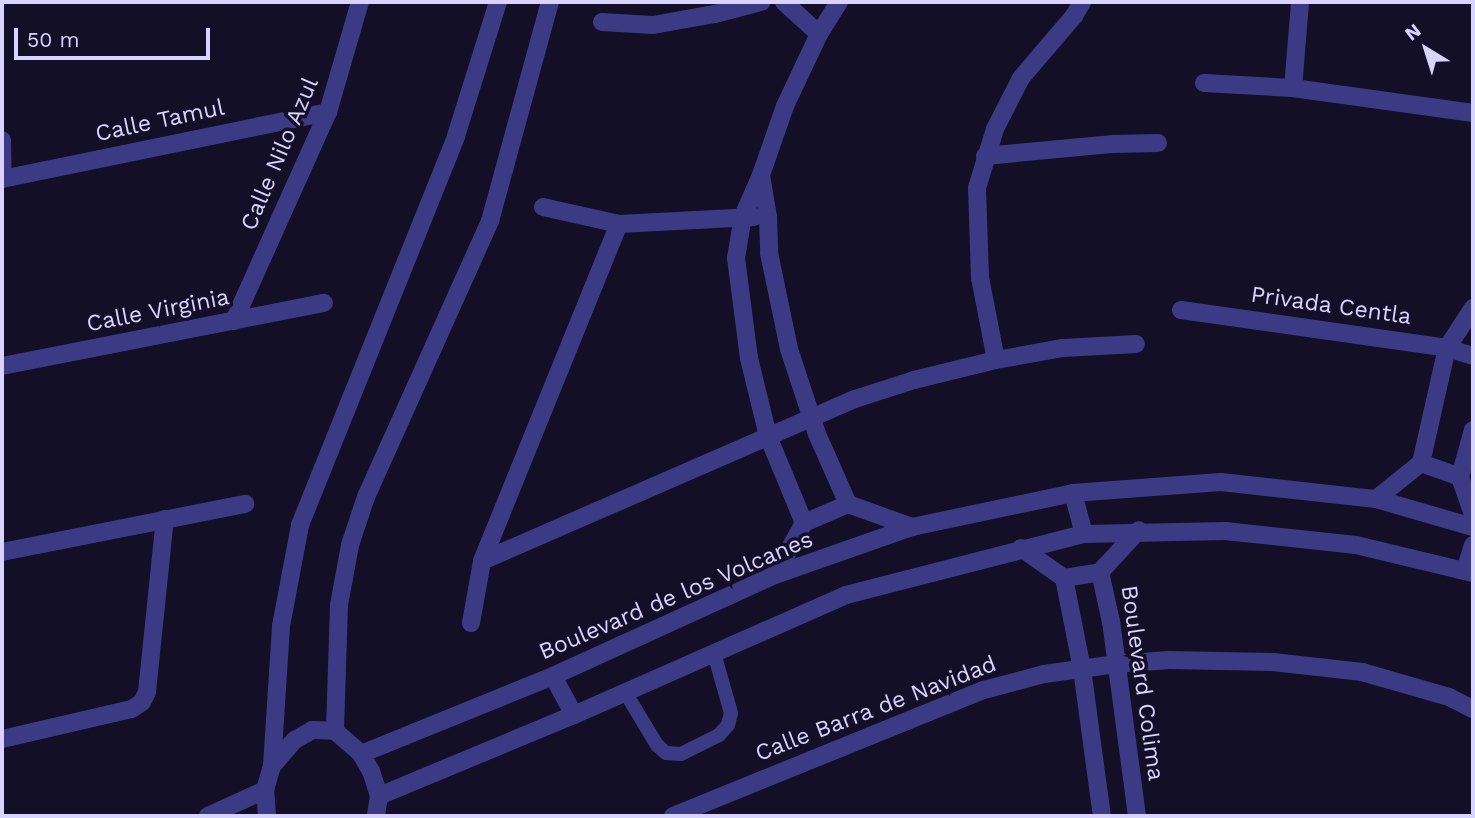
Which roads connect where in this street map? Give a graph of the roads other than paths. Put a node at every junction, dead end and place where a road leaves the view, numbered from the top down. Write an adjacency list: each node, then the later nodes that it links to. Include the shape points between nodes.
1 (360, 2): 13 (street, Calle Nilo Azul)
2 (498, 2): 68 (street, via 456,136 300,526 281,626)
3 (550, 2): 65 (street, via 490,221 366,497 351,545 339,605)
4 (761, 2): 9 (street, via 653,25)
5 (784, 2): 10 (street)
6 (839, 2): 10 (street)
7 (1082, 2): 17 (street, via 1021,78)
8 (1300, 2): 12 (street)
9 (602, 22)
10 (819, 34): 18 (street, via 785,106)
11 (1204, 83): 12 (street)
12 (1293, 88): 14 (street)
13 (328, 112): 19 (street, Calle Tamul); 27 (street, Calle Nilo Azul)
14 (1473, 113)
15 (2, 140): 19 (street)
16 (1158, 143): 17 (street)
17 (985, 156): 31 (street, via 977,188 976,231 979,278)
18 (761, 175): 21 (street); 22 (street)
19 (2, 179)
20 (543, 207): 23 (street)
21 (743, 216): 22 (street); 23 (street); 35 (street, via 736,258 749,358)
22 (768, 217): 33 (street, via 769,253 789,349)
23 (619, 224): 52 (street)
24 (324, 303): 27 (street, Calle Virginia)
25 (1473, 308): 29 (street)
26 (1181, 310): 29 (street, Privada Centla)
27 (234, 321): 32 (street, Calle Virginia)
28 (1136, 344): 31 (street, via 1063,348)
29 (1447, 348): 30 (street, Privada Centla); 36 (street)
30 (1473, 356)
31 (996, 360): 33 (street, via 914,380)
32 (2, 366)
33 (812, 418): 35 (street); 41 (street)
34 (1473, 430): 37 (street)
35 (768, 436): 44 (street); 52 (street)
36 (1422, 463): 37 (street); 39 (street)
37 (1460, 477): 42 (street)
38 (1073, 493): 39 (street, Boulevard de los Volcanes, via 1221,482); 45 (street, Boulevard de los Volcanes); 48 (street)
39 (1376, 499): 46 (street, Boulevard de los Volcanes)
40 (245, 504): 43 (street)
41 (848, 504): 44 (street); 45 (street)
42 (1473, 514)
43 (165, 519): 51 (street); 66 (street, via 147,692 142,702 132,709)
44 (804, 523): 55 (street)
45 (912, 527): 55 (street, Boulevard de los Volcanes)
46 (1473, 527)
47 (1139, 530): 48 (street); 53 (street, Boulevard Colima); 54 (street, via 1225,531 1356,545)
48 (1084, 534): 50 (street)
49 (1473, 545): 54 (street)
50 (1021, 548): 56 (street); 58 (street, via 846,595)
51 (2, 552)
52 (482, 561): 57 (street)
53 (1100, 572): 56 (street); 59 (street, Boulevard Colima)
54 (1469, 572)
55 (775, 575): 61 (street, Boulevard de los Volcanes)
56 (1064, 578): 60 (street)
57 (471, 623)
58 (714, 653): 62 (street); 62 (lane, via 731,713 728,725 719,735 681,754 666,753 657,746)
59 (1116, 664): 60 (street, Calle Barra de Navidad); 63 (street, Calle Barra de Navidad, via 1273,662 1362,672 1448,696); 76 (street, Boulevard Colima)
60 (1082, 668): 74 (street, Calle Barra de Navidad, via 984,690); 75 (street)
61 (553, 676): 64 (street); 67 (street, Boulevard de los Volcanes)
62 (625, 692): 64 (street)
63 (1473, 709)
64 (573, 715): 70 (street)
65 (335, 731): 67 (street); 68 (street, via 312,730 295,740)
66 (2, 739)
67 (361, 754): 70 (street)
68 (272, 766): 69 (street)
69 (265, 790): 71 (street); 72 (street)
70 (379, 796): 73 (street)
71 (208, 816)
72 (267, 816)
73 (376, 816)
74 (673, 816)
75 (1102, 816)
76 (1137, 816)

